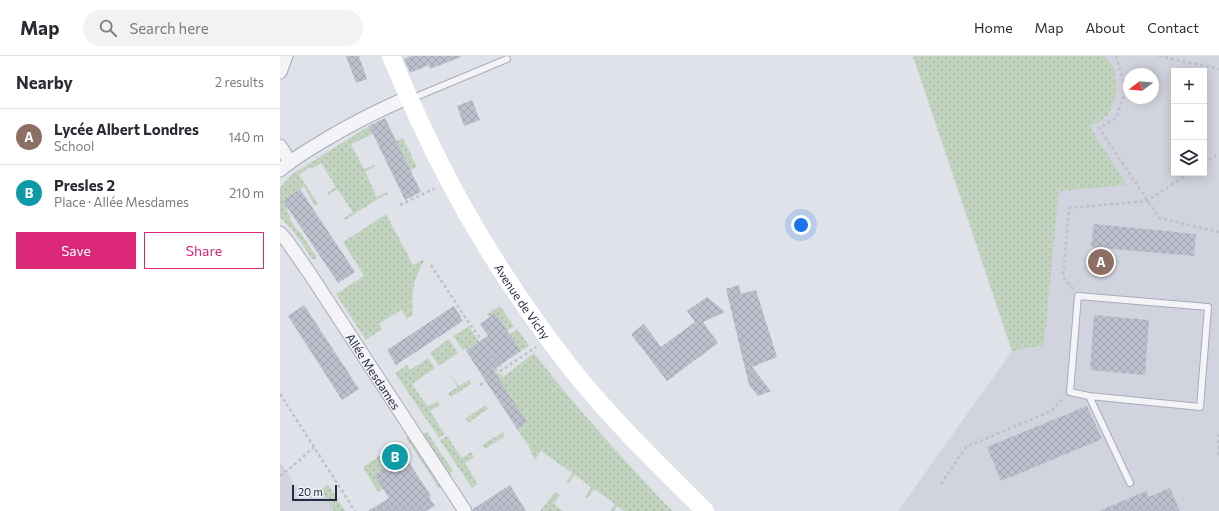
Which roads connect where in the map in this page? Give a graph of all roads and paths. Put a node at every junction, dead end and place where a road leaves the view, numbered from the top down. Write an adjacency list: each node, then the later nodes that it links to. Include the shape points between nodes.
1 (286, 56): 7 (street)
2 (391, 56): 8 (main road, Avenue de Vichy)
3 (1116, 56): 15 (path, via 1126,89 1116,118 1099,128)
4 (1159, 56): 6 (path)
5 (507, 59): 8 (lane, via 418,96)
6 (1219, 69)
7 (280, 72)
8 (409, 97): 12 (street, via 351,124); 35 (main road, Avenue de Vichy, via 451,184 521,301 571,368 612,416)
9 (280, 146): 12 (street)
10 (1219, 153): 11 (path)
11 (1207, 161)
12 (285, 166)
13 (1185, 176): 15 (path)
14 (434, 189): 16 (path)
15 (1148, 201): 17 (path, via 1159,218); 20 (path, via 1069,208 1063,277)
16 (400, 205)
17 (1219, 232)
18 (280, 233): 34 (street, Allée Mesdames, via 310,274)
19 (431, 265): 22 (path)
20 (1078, 296): 24 (lane); 26 (lane, via 1208,307 1200,407)
21 (536, 347): 22 (path)
22 (503, 369): 23 (path)
23 (480, 385)
24 (1070, 392): 26 (lane); 32 (path, via 1051,411 966,447)
25 (280, 394): 28 (path)
26 (1089, 396): 31 (lane)
27 (1219, 434): 29 (path)
28 (314, 447): 30 (path); 33 (path)
29 (1219, 454)
30 (280, 476)
31 (1130, 483)
32 (941, 484)
33 (355, 511)
34 (465, 511)
35 (705, 511)

